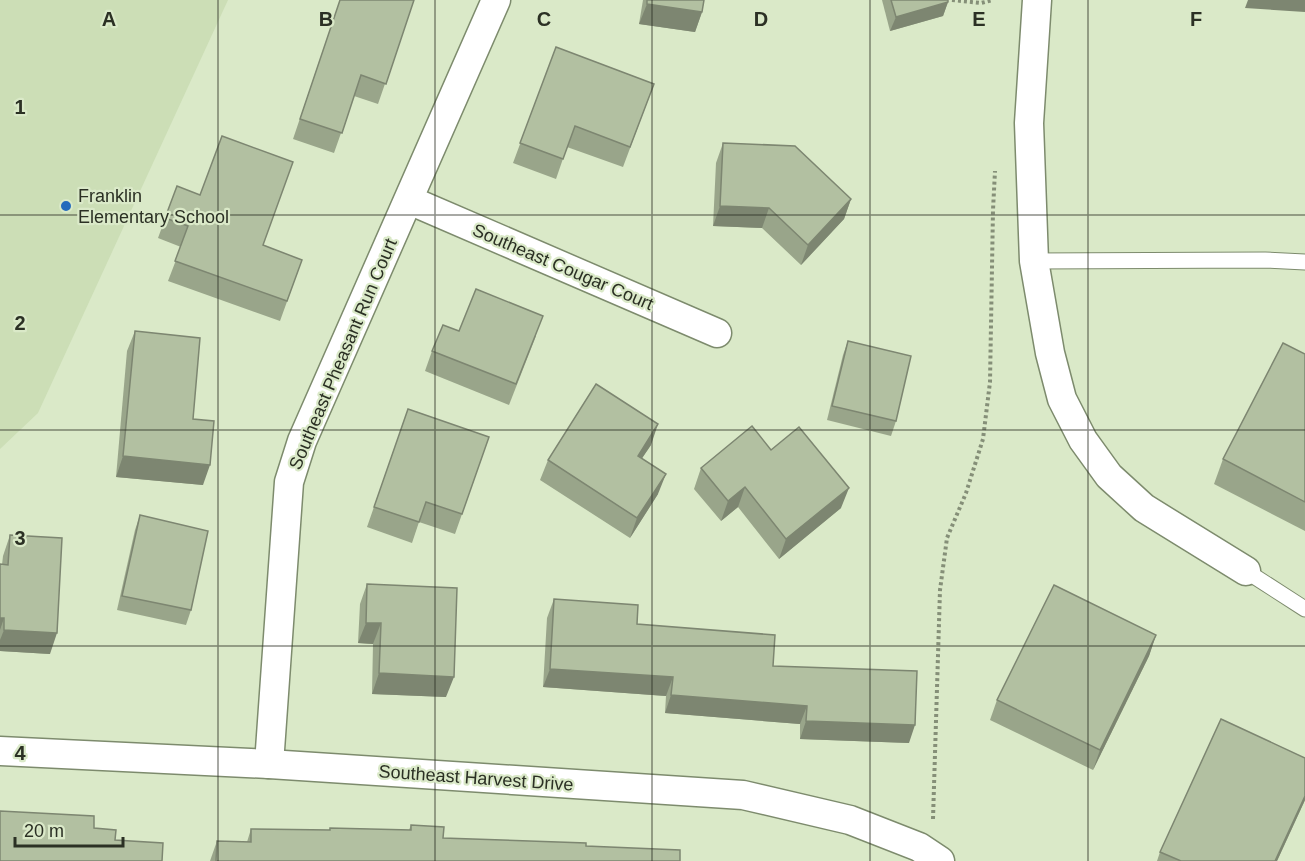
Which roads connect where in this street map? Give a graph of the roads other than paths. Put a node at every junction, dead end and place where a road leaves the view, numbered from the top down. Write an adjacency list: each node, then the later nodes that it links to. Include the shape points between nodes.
1 (496, 0): 3 (street, Southeast Pheasant Run Court)
2 (1037, 0): 4 (street, via 1029,123)
3 (409, 200): 6 (street, Southeast Cougar Court); 10 (street, Southeast Pheasant Run Court, via 302,441 289,482)
4 (1034, 261): 5 (lane); 7 (street, via 1062,399 1083,440 1109,476 1144,508)
5 (1305, 262)
6 (717, 333)
7 (1246, 571): 8 (lane)
8 (1305, 609)
9 (0, 750): 10 (street, Southeast Harvest Drive)
10 (268, 764): 11 (street, Southeast Harvest Drive, via 743,795 850,820)
11 (929, 854)

